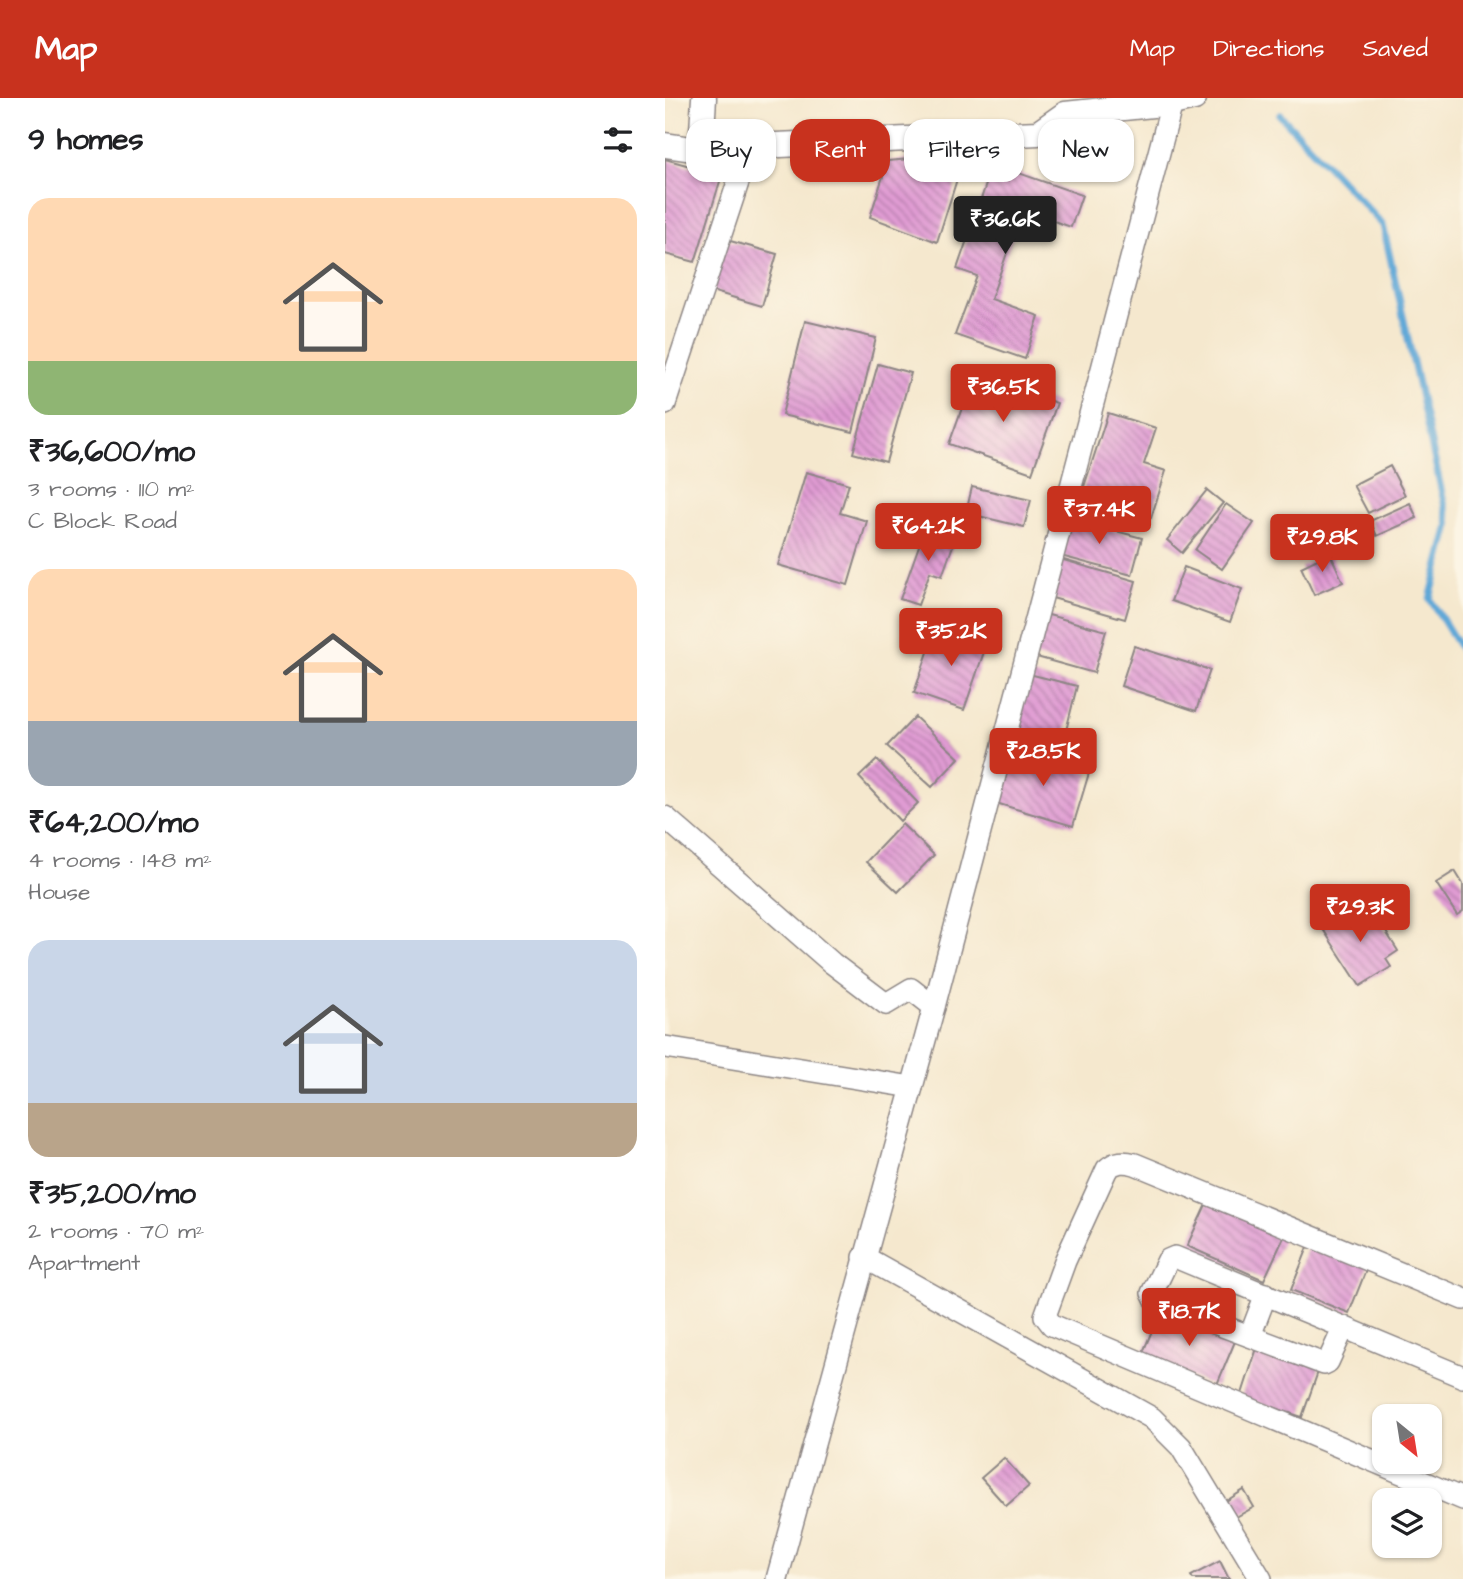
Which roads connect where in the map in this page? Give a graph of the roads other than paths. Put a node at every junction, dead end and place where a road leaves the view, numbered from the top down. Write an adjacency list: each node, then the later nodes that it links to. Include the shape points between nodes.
1 (704, 98): 4 (street)
2 (1183, 101): 3 (street); 11 (street)
3 (1059, 106): 6 (street, via 1038,132)
4 (703, 119)
5 (665, 145): 7 (street)
6 (776, 145)
7 (686, 147)
8 (738, 182): 9 (street)
9 (665, 404)
10 (665, 817): 11 (street, via 832,963 886,1004 911,989)
11 (934, 1007): 13 (street)
12 (665, 1046): 13 (street)
13 (912, 1087): 14 (street)
14 (864, 1258): 21 (street); 22 (street, via 1152,1418 1181,1447)
15 (1266, 1294): 17 (street); 18 (street); 18 (street, via 1175,1256 1168,1260 1152,1293 1156,1301)
16 (1463, 1299): 20 (street, via 1135,1164 1120,1162 1107,1169 1045,1316 1052,1325)
17 (1344, 1327): 18 (street, via 1324,1364); 19 (street)
18 (1250, 1336)
19 (1463, 1377)
20 (1463, 1499)
21 (777, 1579)
22 (1261, 1579)

